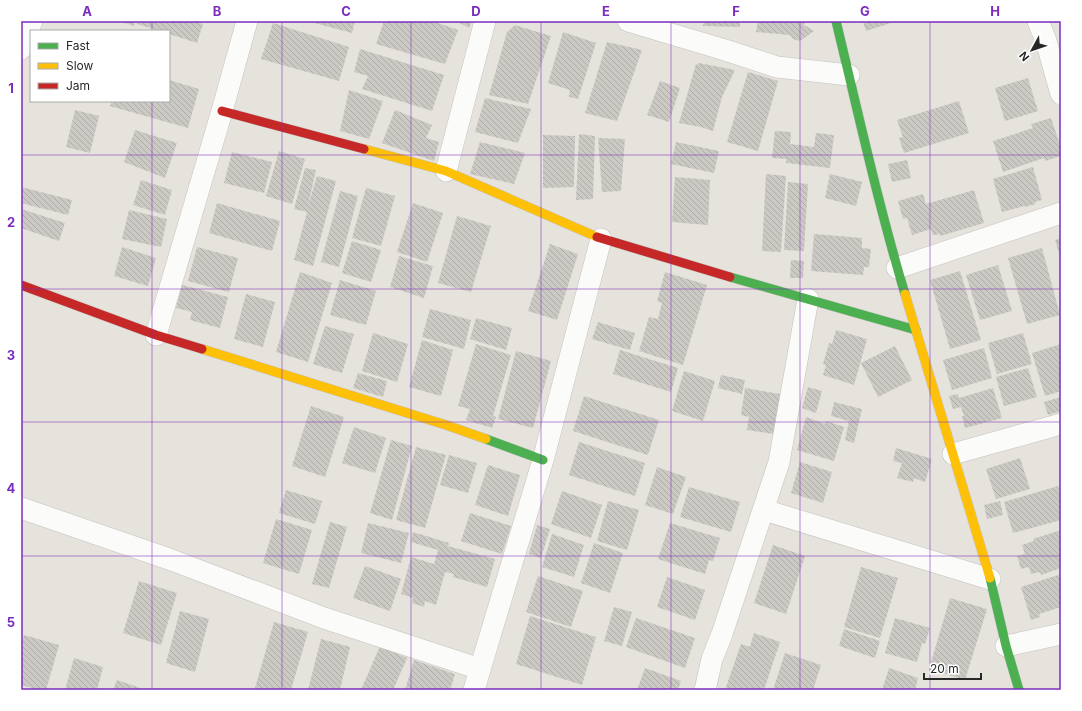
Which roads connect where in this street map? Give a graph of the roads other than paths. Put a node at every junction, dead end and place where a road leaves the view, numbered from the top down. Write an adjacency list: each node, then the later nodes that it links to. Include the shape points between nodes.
1 (32, 21): 7 (street)
2 (247, 21): 10 (street)
3 (486, 21): 11 (street)
4 (628, 21): 8 (street, via 777,67)
5 (836, 21): 8 (street)
6 (1038, 21): 9 (street)
7 (21, 49)
8 (848, 75): 14 (street)
9 (1061, 94)
10 (222, 111): 11 (street); 18 (street)
11 (446, 171): 13 (street)
12 (1061, 213): 14 (street)
13 (601, 239): 16 (street); 21 (street)
14 (897, 268): 17 (street)
15 (21, 285): 18 (street)
16 (808, 300): 17 (street); 23 (street, via 779,462)
17 (916, 330): 20 (street)
18 (156, 335): 21 (street, via 438,422)
19 (1061, 424): 20 (street)
20 (953, 454): 24 (street)
21 (543, 460): 27 (street)
22 (21, 508): 27 (street, via 169,559 324,618)
23 (764, 510): 24 (street); 29 (street, via 712,659)
24 (990, 579): 26 (street)
25 (1061, 634): 26 (street)
26 (1006, 646): 30 (street)
27 (480, 669): 28 (street)
28 (474, 690)
29 (704, 690)
30 (1019, 690)

